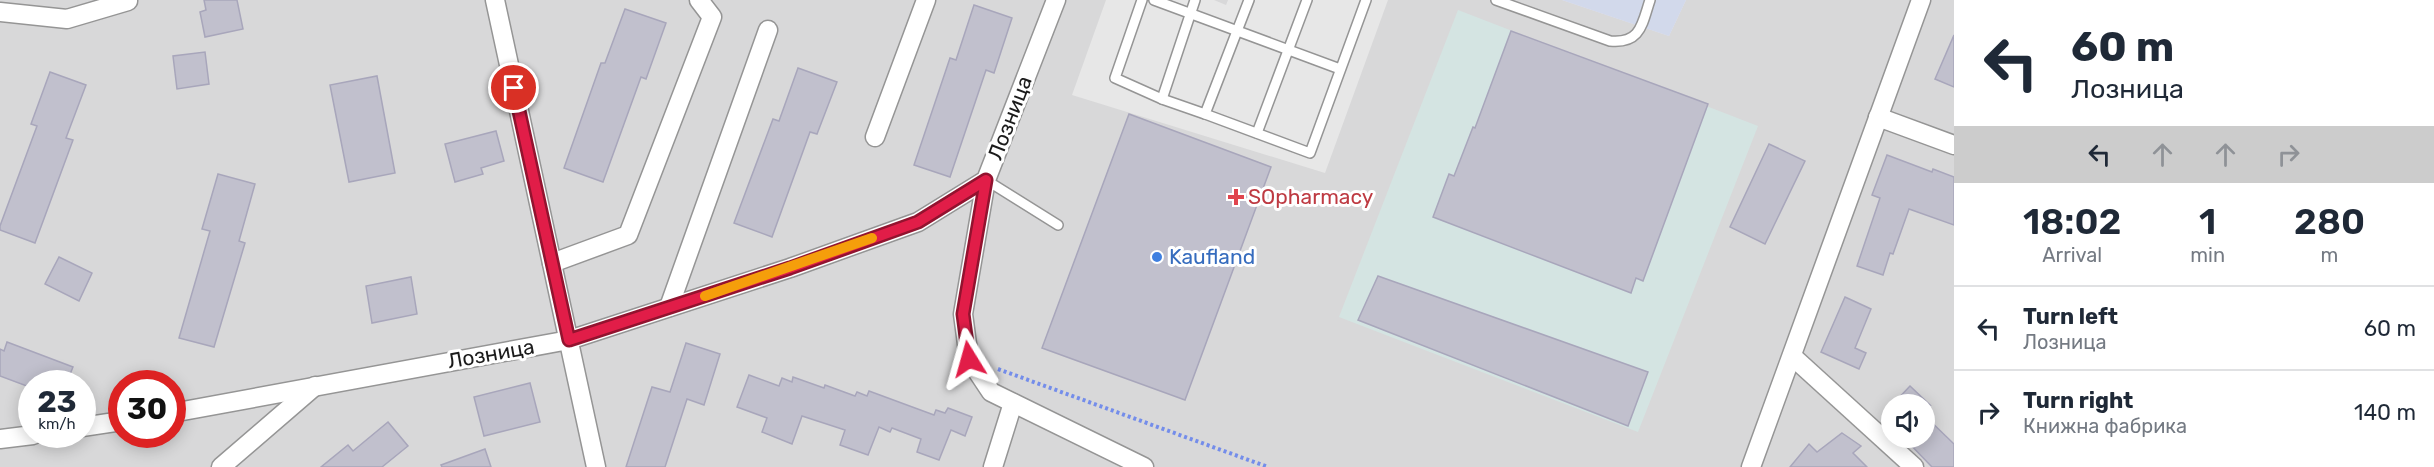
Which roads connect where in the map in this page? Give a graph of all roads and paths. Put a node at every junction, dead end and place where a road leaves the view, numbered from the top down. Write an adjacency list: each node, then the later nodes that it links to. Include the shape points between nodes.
1 (495, 0): 29 (street)
2 (699, 0): 29 (street, via 712,17 627,235)
3 (926, 0): 25 (street)
4 (1142, 0): 21 (lane, via 1115,78)
5 (1154, 0): 16 (lane)
6 (1195, 0): 16 (lane)
7 (1249, 0): 18 (lane)
8 (1307, 0): 19 (lane)
9 (1366, 0): 20 (lane)
10 (1496, 0): 11 (lane, via 1610,41 1623,42 1634,38 1641,28)
11 (1650, 0)
12 (1920, 0): 23 (street)
13 (128, 1): 15 (street, via 67,19)
14 (1050, 2): 27 (street, Лозница)
15 (0, 12)
16 (1191, 13): 18 (lane); 21 (lane)
17 (768, 30): 30 (street)
18 (1239, 30): 19 (lane); 22 (lane)
19 (1288, 49): 20 (lane); 24 (lane)
20 (1340, 69): 24 (lane, via 1310,153)
21 (1162, 99): 22 (lane)
22 (1205, 114): 24 (lane)
23 (1878, 117): 26 (street); 32 (street)
24 (1257, 133)
25 (875, 137)
26 (1954, 145)
27 (986, 180): 28 (lane); 30 (street, Лозница, via 918,222); 33 (street, via 963,314)
28 (1058, 225)
29 (552, 263): 31 (street)
30 (669, 307): 31 (street, Лозница)
31 (569, 340): 34 (street, Лозница); 40 (street)
32 (1792, 356): 44 (street); 45 (street)
33 (969, 359): 35 (street, via 991,392); 43 (path)
34 (316, 385): 36 (street, Лозница); 39 (street)
35 (1013, 403): 41 (street); 42 (street)
36 (186, 409)
37 (18, 436): 38 (street)
38 (0, 438)
39 (221, 467)
40 (596, 467)
41 (993, 467)
42 (1144, 467)
43 (1268, 467)
44 (1751, 467)
45 (1914, 467)

